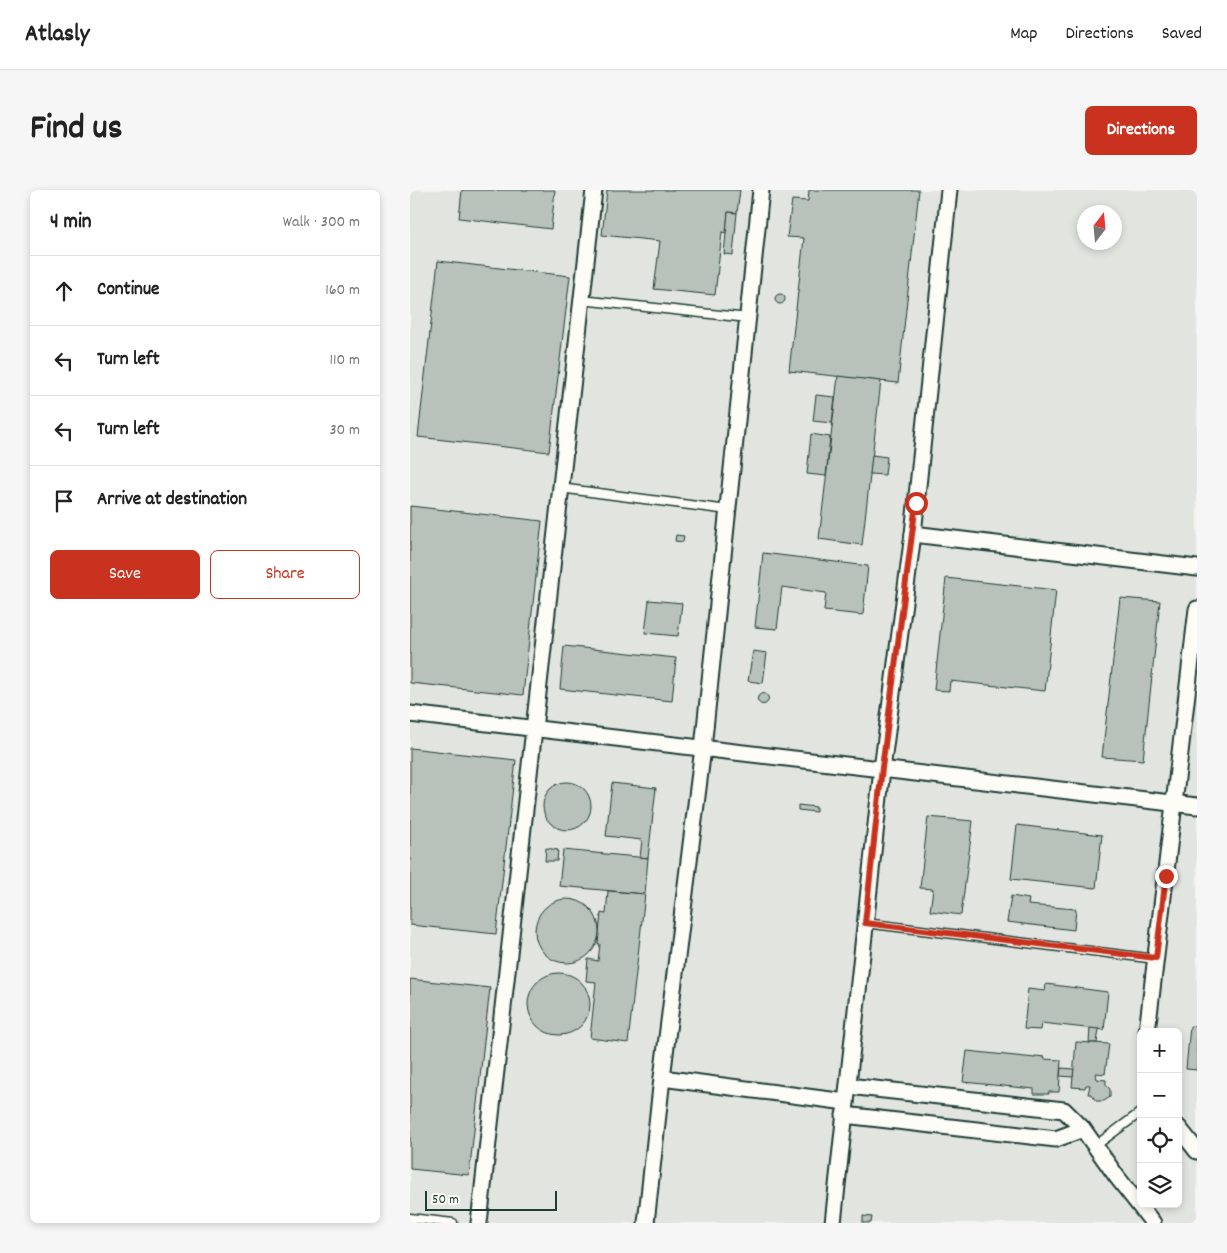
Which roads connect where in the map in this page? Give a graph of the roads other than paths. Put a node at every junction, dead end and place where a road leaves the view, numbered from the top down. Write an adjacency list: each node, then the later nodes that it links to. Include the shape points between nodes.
1 (594, 190): 4 (street)
2 (761, 190): 5 (street)
3 (949, 190): 8 (street)
4 (581, 300): 5 (lane); 6 (street)
5 (748, 318): 7 (street)
6 (560, 488): 7 (lane); 12 (street)
7 (728, 510): 13 (street)
8 (914, 534): 9 (street); 14 (street)
9 (1197, 568)
10 (1197, 609): 15 (street)
11 (410, 714): 12 (street)
12 (533, 728): 13 (street); 30 (street)
13 (703, 748): 14 (street); 20 (street)
14 (882, 768): 15 (street); 17 (street)
15 (1175, 804): 16 (street); 18 (street)
16 (1197, 806)
17 (865, 923): 18 (lane); 21 (street)
18 (1156, 958): 19 (street)
19 (1147, 1028)
20 (662, 1078): 22 (street); 31 (street)
21 (848, 1086): 22 (street); 24 (street, via 1064,1110)
22 (845, 1108): 24 (street, via 1056,1139); 32 (street)
23 (1137, 1115): 26 (lane)
24 (1083, 1128): 26 (street)
25 (1182, 1132): 27 (street)
26 (1095, 1146): 33 (street)
27 (1197, 1151)
28 (410, 1218): 29 (lane)
29 (453, 1223)
30 (479, 1223)
31 (646, 1223)
32 (833, 1223)
33 (1153, 1223)

